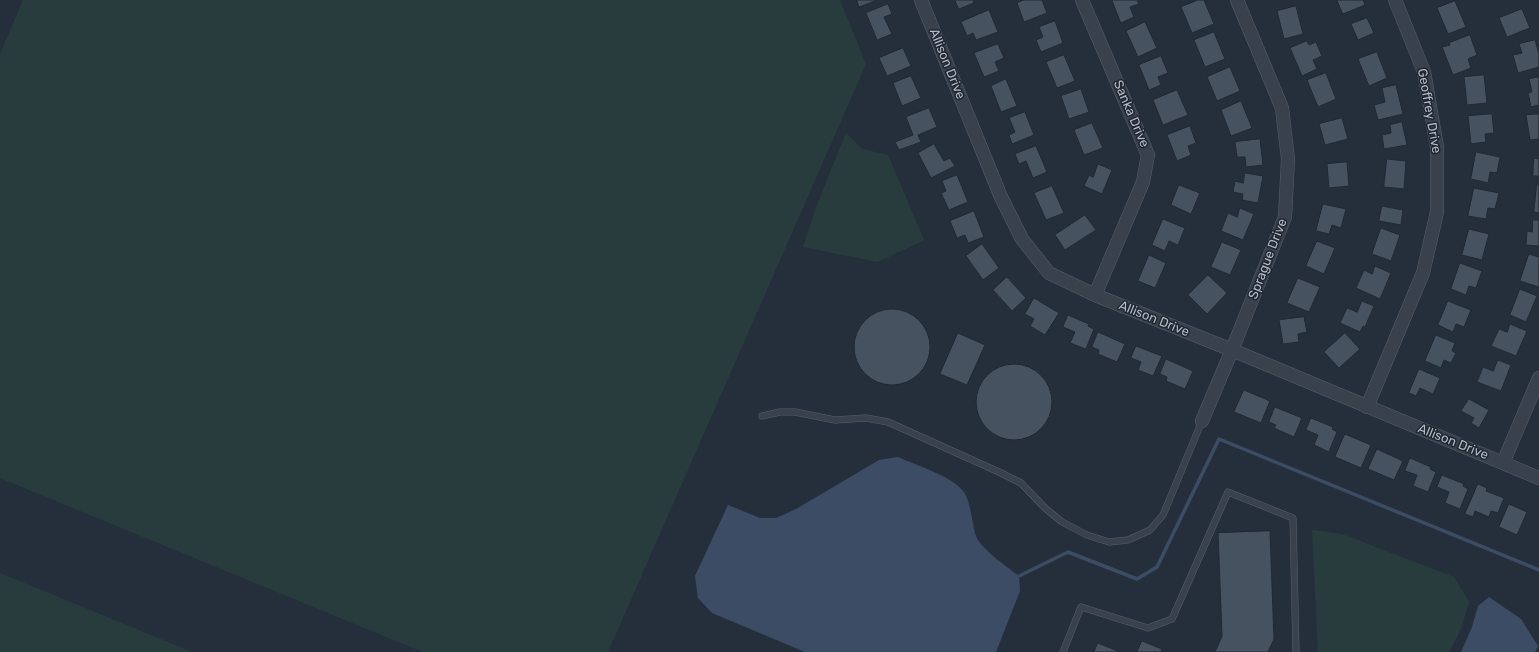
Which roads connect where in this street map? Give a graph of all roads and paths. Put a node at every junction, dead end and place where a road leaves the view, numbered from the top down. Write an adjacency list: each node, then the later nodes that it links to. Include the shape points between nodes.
1 (921, 0): 5 (street, Allison Drive, via 1002,197 1022,239 1049,272)
2 (1082, 0): 5 (street, Sanka Drive, via 1148,154 1143,182)
3 (1238, 0): 6 (street, Sprague Drive, via 1282,108 1288,159 1285,217)
4 (1395, 0): 8 (street, Geoffrey Drive, via 1424,72 1437,147 1437,212 1423,273)
5 (1095, 295): 6 (street, Allison Drive)
6 (1232, 350): 8 (street, Allison Drive); 10 (street, Sprague Drive)
7 (1539, 378): 11 (street)
8 (1366, 407): 11 (street, Allison Drive)
9 (762, 416): 10 (lane, via 794,412 835,420 866,418 888,422 1021,483 1062,522 1108,542 1128,540 1150,530 1163,515)
10 (1202, 421)
11 (1503, 463): 12 (street, Allison Drive)
12 (1539, 478)
13 (1063, 652): 14 (lane, via 1081,607 1148,628 1172,619 1228,492 1293,518)
14 (1296, 652)

